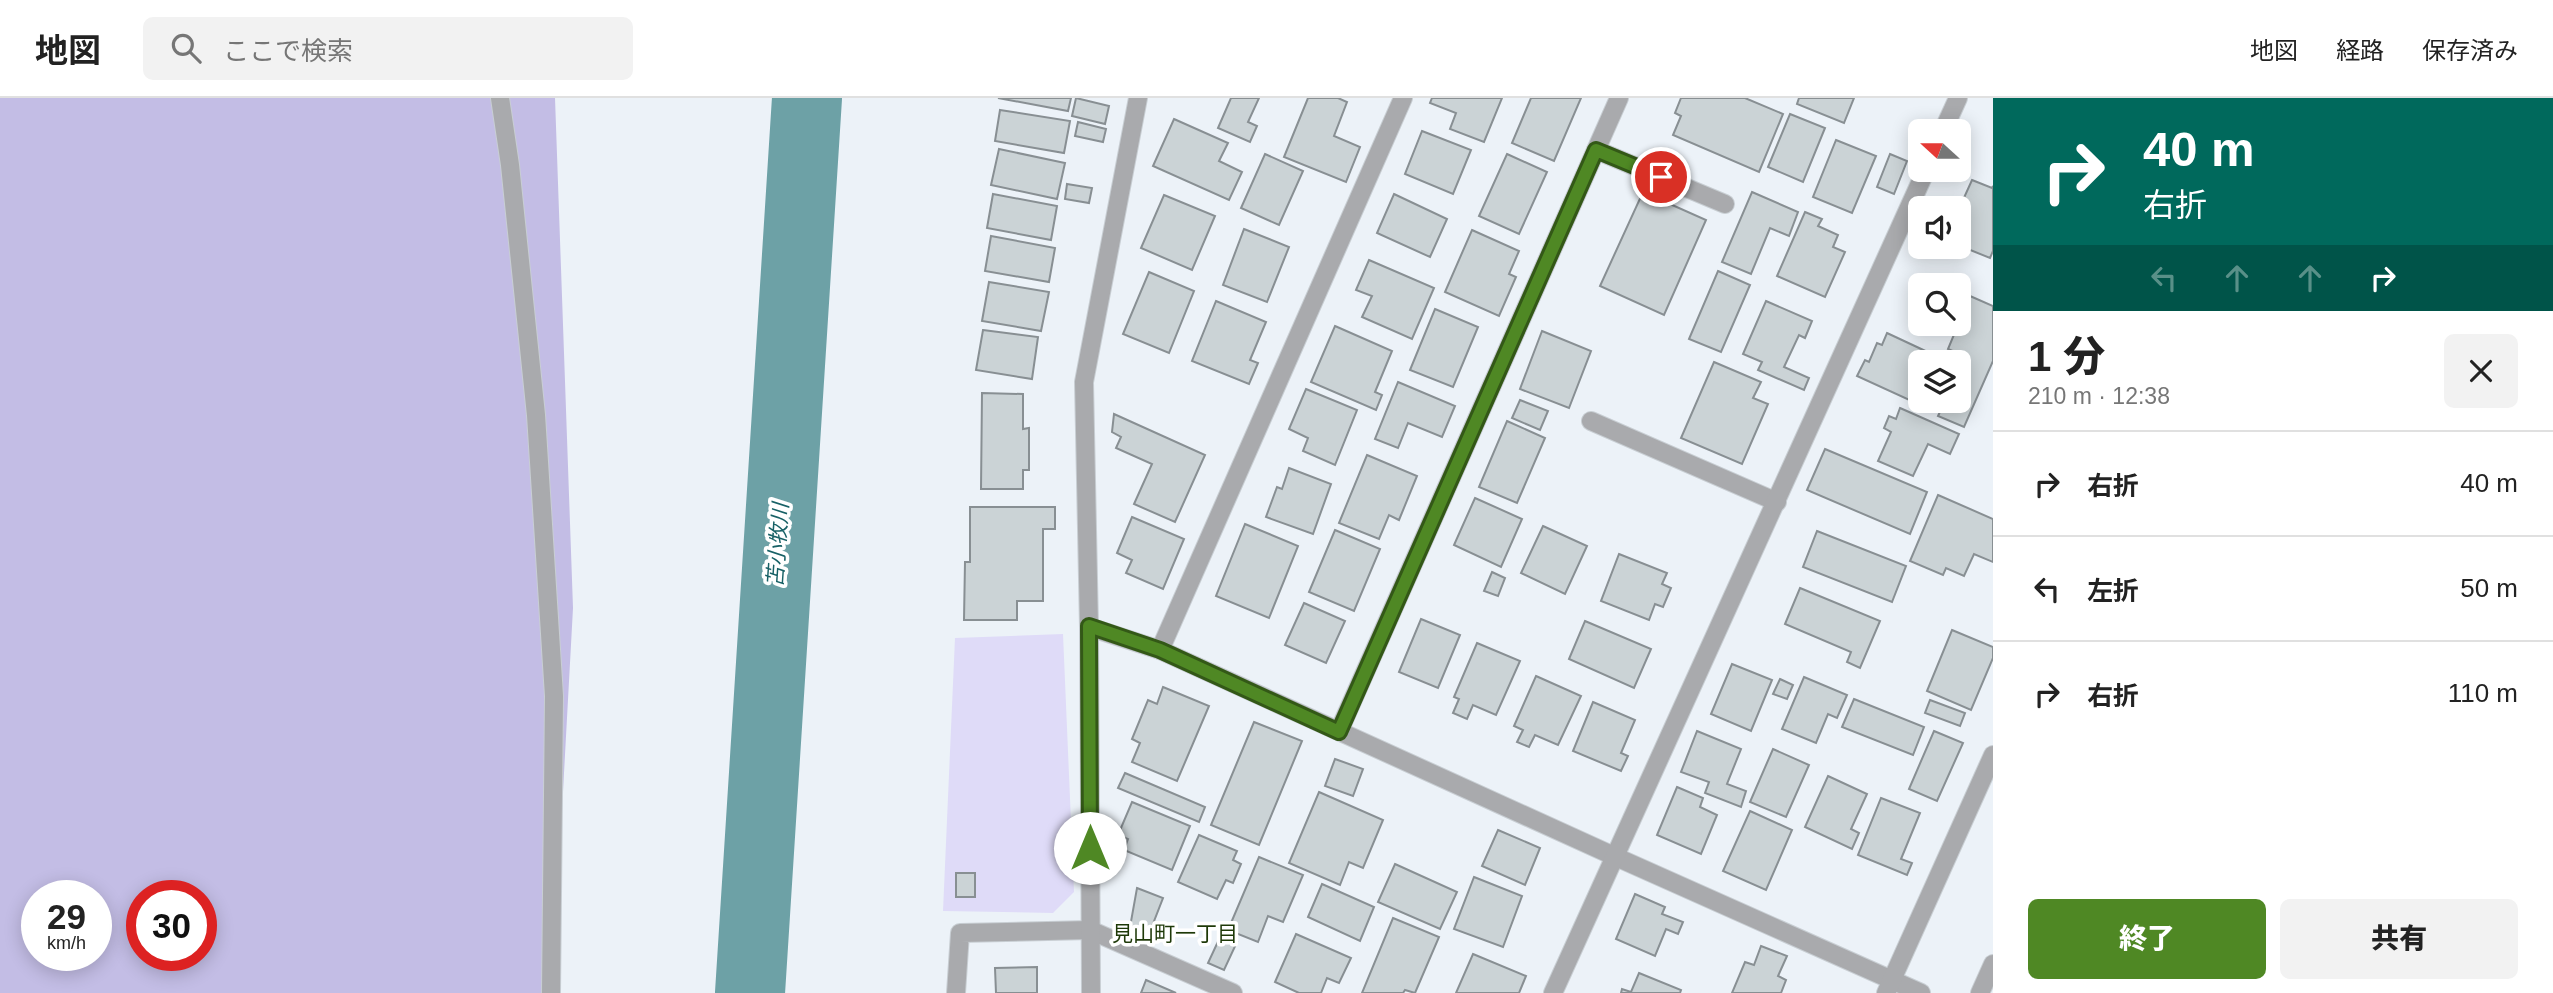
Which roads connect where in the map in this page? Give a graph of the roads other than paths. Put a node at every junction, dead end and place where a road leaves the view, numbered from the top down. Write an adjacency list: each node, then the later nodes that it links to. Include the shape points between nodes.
1 (500, 98): 20 (street, via 536,415 554,696)
2 (1138, 98): 12 (street, via 1084,382)
3 (1403, 98): 13 (street)
4 (1619, 98): 7 (street)
5 (1958, 98): 6 (street)
6 (1948, 119)
7 (1596, 150): 9 (street); 14 (street)
8 (1921, 182): 11 (street)
9 (1726, 204)
10 (1591, 421): 11 (street)
11 (1777, 502): 16 (street)
12 (1089, 626): 13 (street); 17 (street)
13 (1160, 650): 14 (street)
14 (1339, 732): 16 (street)
15 (1993, 755): 19 (street)
16 (1616, 857): 19 (street); 24 (street)
17 (1090, 930): 21 (street, via 960,933); 22 (street); 23 (street)
18 (1993, 964): 26 (street)
19 (1888, 987): 25 (street)
20 (551, 993)
21 (956, 993)
22 (1091, 993)
23 (1233, 993)
24 (1553, 993)
25 (1921, 993)
26 (1980, 993)

